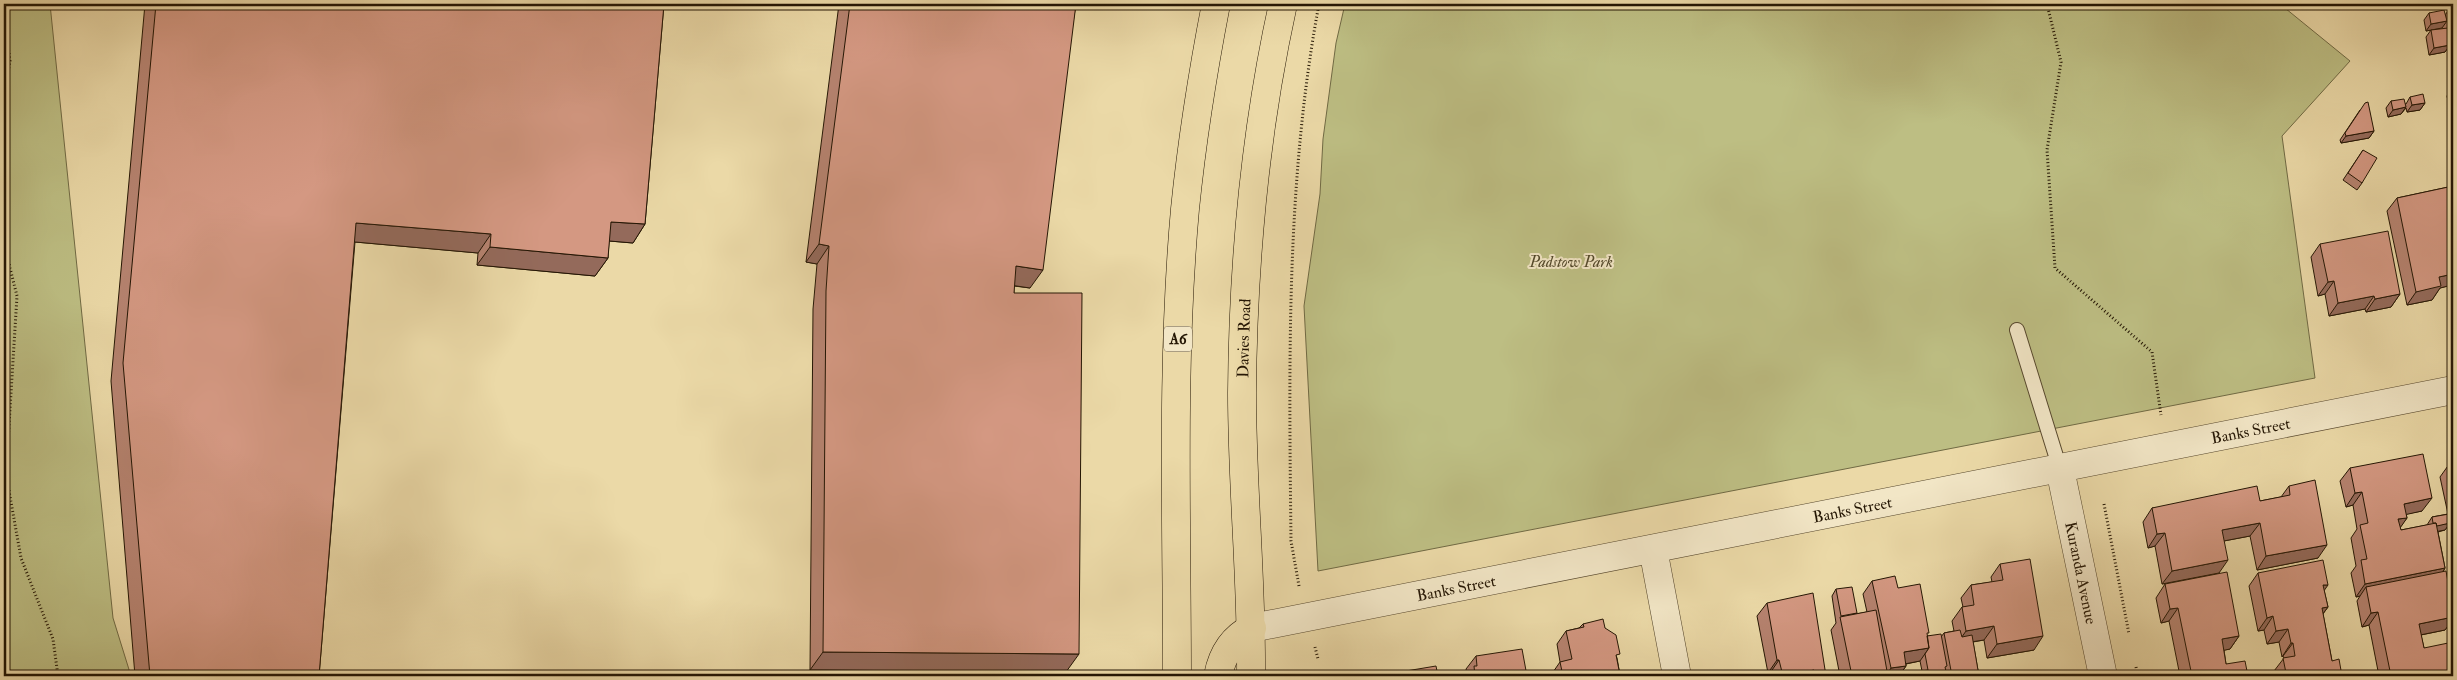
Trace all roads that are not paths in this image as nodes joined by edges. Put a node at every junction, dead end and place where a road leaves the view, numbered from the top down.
1 (1216, 4) edge
2 (1283, 4) edge
3 (2017, 330) dead end
4 (2453, 390) edge
5 (2060, 469) junction
6 (1653, 549) junction
7 (1252, 628) junction
8 (1177, 676) edge
9 (1218, 676) edge
10 (1252, 676) edge
11 (1677, 676) edge
12 (2103, 676) edge

1 - 8 highway, A6
2 - 7 highway, Davies Road
3 - 5 lane
4 - 5 street, Banks Street
5 - 6 street, Banks Street
5 - 12 street, Kuranda Avenue
6 - 7 street, Banks Street
6 - 11 street
7 - 9 highway
7 - 10 highway, Davies Road

